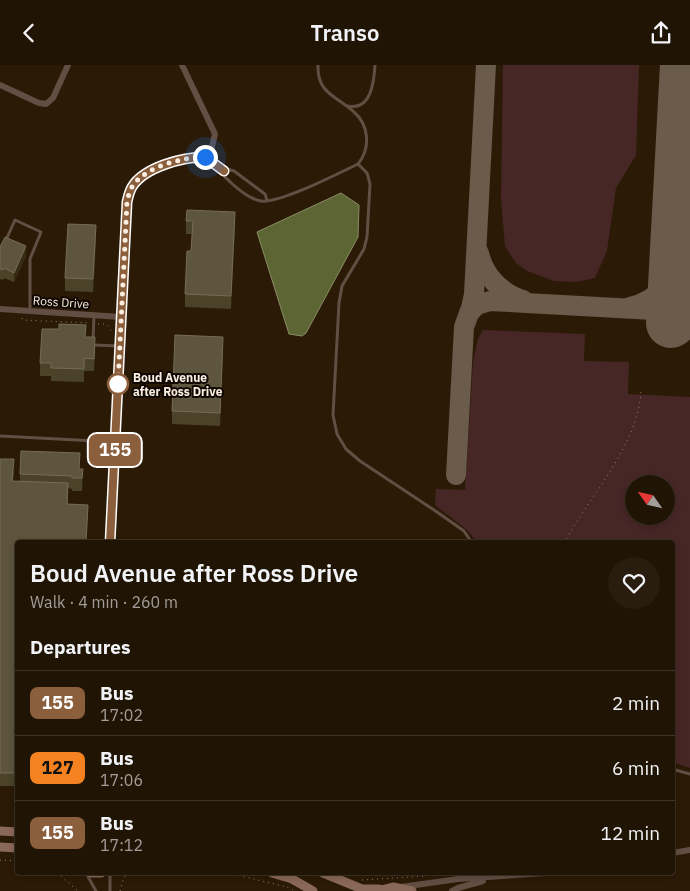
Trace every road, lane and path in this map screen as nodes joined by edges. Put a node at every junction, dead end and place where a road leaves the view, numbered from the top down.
1 (68, 65) edge
2 (182, 65) edge
3 (318, 65) edge
4 (375, 65) edge
5 (0, 85) edge
6 (347, 106) junction
7 (205, 157) junction
8 (358, 164) junction
9 (224, 171) junction
10 (267, 200) junction
11 (4, 244) edge
12 (0, 309) edge
13 (16, 311) junction
14 (30, 311) junction
15 (94, 316) junction
16 (121, 317) junction
17 (93, 324) junction
18 (117, 346) junction
19 (641, 391) dead end
20 (0, 436) edge
21 (115, 442) junction
22 (110, 540) edge
23 (470, 540) edge
24 (566, 540) edge
25 (675, 770) edge
26 (690, 774) edge
27 (0, 831) edge
28 (15, 833) edge
29 (0, 847) edge
30 (15, 848) edge
31 (690, 850) edge
32 (675, 852) edge
33 (0, 860) edge
34 (15, 861) edge
35 (59, 875) edge
36 (87, 875) edge
37 (110, 875) edge
38 (130, 875) edge
39 (241, 875) edge
40 (279, 875) edge
41 (328, 875) edge
42 (522, 875) edge
43 (501, 877) junction
44 (359, 879) dead end
45 (428, 884) junction
46 (400, 887) junction
47 (378, 890) edge
48 (78, 891) edge
49 (96, 891) edge
50 (110, 891) edge
51 (120, 891) edge
52 (295, 891) edge
53 (313, 891) edge
54 (412, 891) edge
55 (452, 891) edge

1 - 5 street
2 - 7 street
3 - 6 lane
4 - 6 lane
6 - 8 lane
7 - 9 lane
7 - 16 street
8 - 10 lane
8 - 23 lane
9 - 10 lane
9 - 10 lane
11 - 14 lane
12 - 13 street, Ross Drive
13 - 14 street, Ross Drive
13 - 17 path
14 - 15 street, Ross Drive
15 - 16 street, Ross Drive
15 - 17 lane
16 - 18 street
17 - 18 path
17 - 18 lane
18 - 21 street
19 - 24 path
20 - 21 lane
21 - 22 street
25 - 26 lane
27 - 28 main road
29 - 30 main road
31 - 32 street
33 - 34 path
35 - 48 path
36 - 49 lane
37 - 50 lane
38 - 51 path
39 - 52 path
40 - 53 main road
41 - 47 main road
42 - 43 street
43 - 45 street
43 - 55 street
44 - 45 path
45 - 46 street
46 - 47 main road
46 - 54 main road

